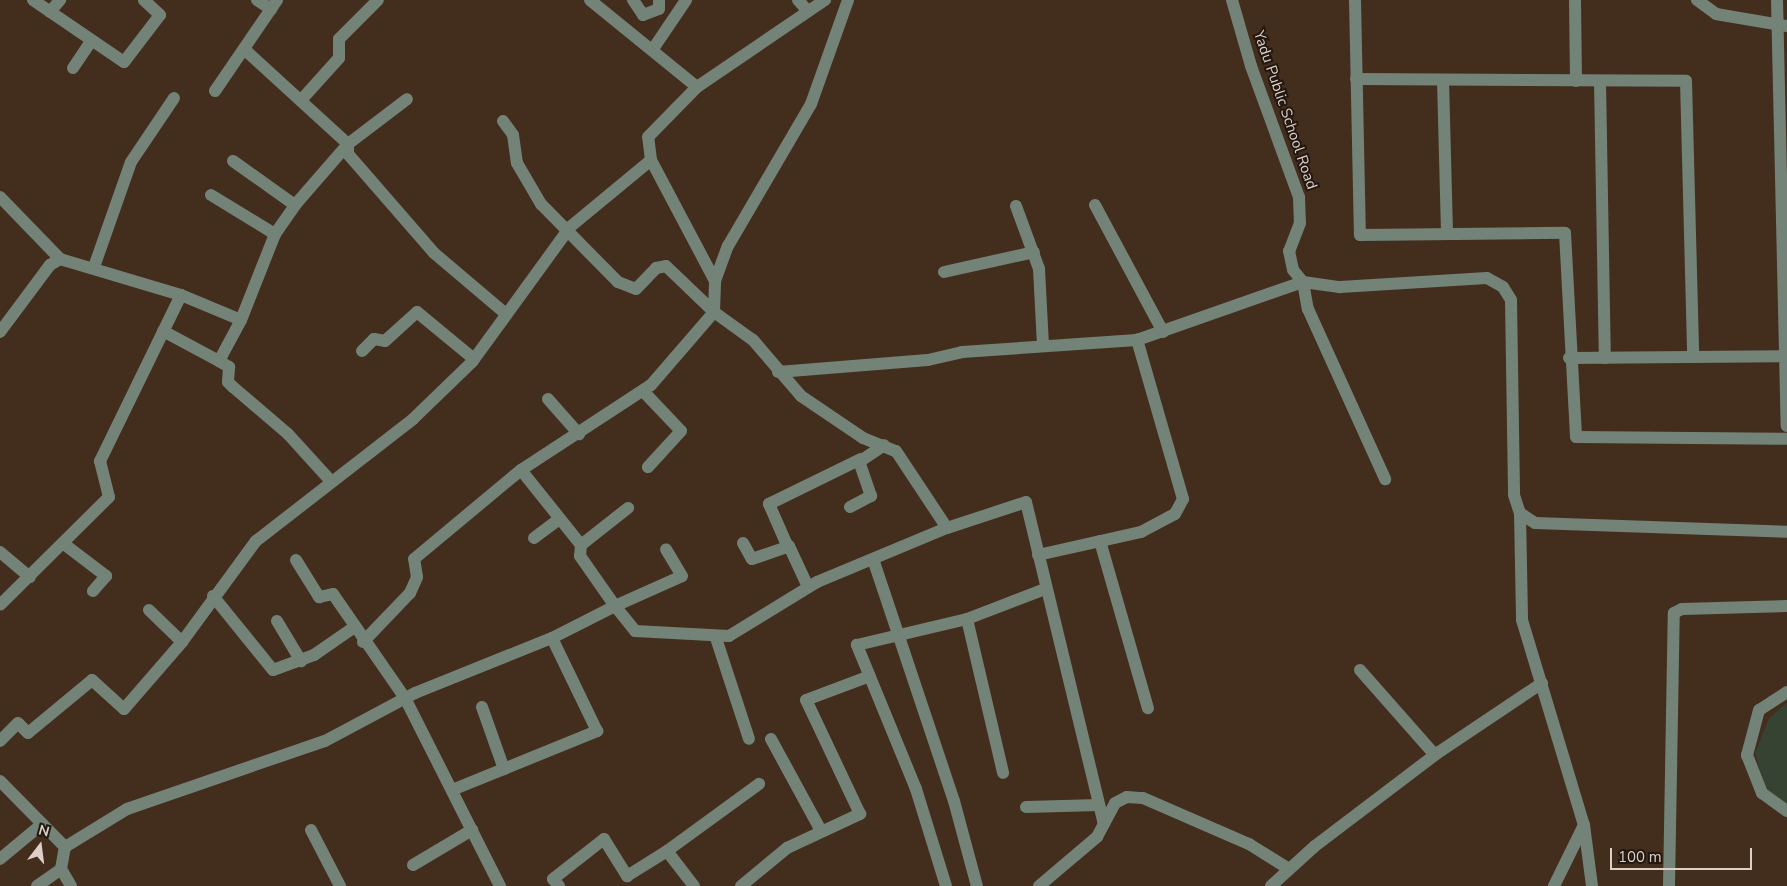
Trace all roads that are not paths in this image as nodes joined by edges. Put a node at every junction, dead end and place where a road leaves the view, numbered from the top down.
1 (34, 0) edge
2 (60, 0) edge
3 (144, 0) edge
4 (258, 0) edge
5 (378, 0) edge
6 (590, 0) edge
7 (633, 0) edge
8 (659, 0) edge
9 (686, 0) edge
10 (798, 0) edge
11 (825, 0) edge
12 (848, 0) edge
13 (1232, 0) edge
14 (1355, 0) edge
15 (1575, 0) edge
16 (1696, 0) edge
17 (1777, 0) edge
18 (274, 4) edge
19 (50, 12) junction
20 (808, 12) junction
21 (1782, 26) edge
22 (90, 43) junction
23 (244, 49) junction
24 (653, 49) junction
25 (73, 68) dead end
26 (1356, 79) junction
27 (1443, 80) junction
28 (1576, 80) junction
29 (1600, 80) junction
30 (697, 87) junction
31 (215, 91) dead end
32 (174, 98) dead end
33 (303, 98) junction
34 (407, 99) dead end
35 (503, 121) dead end
36 (348, 144) junction
37 (233, 160) dead end
38 (651, 160) junction
39 (212, 195) dead end
40 (0, 196) edge
41 (294, 205) junction
42 (1094, 205) dead end
43 (1016, 206) dead end
44 (565, 233) junction
45 (1448, 233) junction
46 (275, 234) junction
47 (1785, 249) edge
48 (1034, 252) junction
49 (60, 259) junction
50 (94, 268) junction
51 (944, 272) dead end
52 (715, 282) junction
53 (1303, 282) junction
54 (181, 295) junction
55 (714, 312) junction
56 (506, 314) junction
57 (241, 320) junction
58 (2, 323) edge
59 (164, 331) junction
60 (1163, 332) junction
61 (1137, 340) junction
62 (1043, 346) junction
63 (362, 351) dead end
64 (1785, 356) junction
65 (1693, 357) junction
66 (1569, 358) junction
67 (1605, 358) junction
68 (474, 359) junction
69 (219, 361) junction
70 (778, 372) junction
71 (643, 391) junction
72 (548, 400) dead end
73 (1787, 426) edge
74 (578, 434) junction
75 (1787, 440) edge
76 (884, 445) junction
77 (861, 460) junction
78 (648, 467) dead end
79 (521, 470) junction
80 (1385, 478) dead end
81 (329, 479) junction
82 (850, 507) dead end
83 (628, 508) dead end
84 (1520, 513) junction
85 (559, 520) junction
86 (947, 528) junction
87 (1787, 532) edge
88 (534, 538) dead end
89 (1100, 541) junction
90 (742, 543) dead end
91 (64, 544) junction
92 (581, 545) junction
93 (787, 545) junction
94 (666, 550) dead end
95 (0, 552) edge
96 (1038, 555) junction
97 (873, 559) junction
98 (296, 560) dead end
99 (30, 578) junction
100 (808, 586) junction
101 (1045, 589) junction
102 (93, 591) dead end
103 (213, 596) junction
104 (0, 605) edge
105 (615, 606) junction
106 (1787, 606) edge
107 (149, 610) dead end
108 (967, 619) junction
109 (277, 621) dead end
110 (353, 628) junction
111 (899, 635) junction
112 (552, 638) junction
113 (716, 638) junction
114 (182, 642) junction
115 (363, 642) junction
116 (301, 660) junction
117 (1360, 670) dead end
118 (870, 676) junction
119 (1542, 683) junction
120 (1787, 692) edge
121 (405, 698) junction
122 (482, 707) dead end
123 (1148, 708) dead end
124 (749, 739) dead end
125 (771, 739) dead end
126 (0, 741) edge
127 (1435, 755) junction
128 (504, 769) junction
129 (1003, 773) dead end
130 (0, 781) edge
131 (759, 784) dead end
132 (452, 790) junction
133 (1100, 804) junction
134 (1026, 807) dead end
135 (1787, 811) edge
136 (42, 824) junction
137 (1104, 824) junction
138 (1584, 825) junction
139 (820, 829) junction
140 (312, 830) dead end
141 (472, 830) junction
142 (65, 847) junction
143 (667, 851) junction
144 (0, 859) edge
145 (413, 865) dead end
146 (61, 869) junction
147 (1289, 869) junction
148 (37, 886) edge
149 (71, 886) edge
150 (340, 886) edge
151 (500, 886) edge
152 (558, 886) edge
153 (694, 886) edge
154 (741, 886) edge
155 (946, 886) edge
156 (977, 886) edge
157 (1039, 886) edge
158 (1271, 886) edge
159 (1554, 886) edge
160 (1592, 886) edge
161 (1670, 886) edge

1 - 19 street
2 - 19 street
3 - 22 street
4 - 18 street
5 - 33 street
6 - 24 street
7 - 8 street
9 - 24 street
10 - 20 street
11 - 20 street
12 - 52 street
13 - 53 street, Yadu Public School Road
14 - 26 street
15 - 28 street
16 - 21 street
17 - 21 street
18 - 23 street
19 - 22 street
20 - 30 street
21 - 47 street
22 - 25 street
23 - 31 street
23 - 33 street
24 - 30 street
26 - 27 street
26 - 45 street
27 - 28 street
27 - 45 street
28 - 29 street
29 - 65 street
29 - 67 street
30 - 38 street
32 - 50 street
33 - 36 street
34 - 36 street
35 - 44 street
36 - 41 street
36 - 56 street
37 - 41 street
38 - 44 street
38 - 52 street
39 - 46 street
40 - 49 street
41 - 46 street
42 - 60 street
43 - 48 street
44 - 55 street
44 - 56 street
45 - 66 street
46 - 57 street
47 - 64 street
48 - 51 street
48 - 62 street
49 - 50 street
49 - 58 street
50 - 54 street
52 - 55 street
53 - 60 street
53 - 80 street, Yadu Public School Road
53 - 84 street
54 - 57 street
54 - 59 street
55 - 70 street
55 - 71 street
56 - 68 street
57 - 69 street
59 - 69 street
59 - 91 street
60 - 61 street
61 - 62 street
61 - 89 street
62 - 70 street
63 - 68 street
64 - 65 street
64 - 73 street
65 - 67 street
66 - 67 street
66 - 75 street
68 - 81 street
69 - 81 street
70 - 76 street
71 - 74 street
71 - 78 street
72 - 74 street
74 - 79 street
76 - 77 street
76 - 86 street
77 - 82 street
77 - 93 street
79 - 85 street
79 - 115 street
81 - 103 street
83 - 92 street
84 - 87 street
84 - 119 street
85 - 88 street
85 - 92 street
86 - 96 street
86 - 97 street
89 - 96 street
89 - 123 street
90 - 93 street
91 - 99 street
91 - 102 street
92 - 105 street
93 - 100 street
94 - 105 street
95 - 99 street
96 - 101 street
97 - 100 street
97 - 111 street
98 - 110 street
99 - 104 street
100 - 113 street
101 - 108 street
101 - 133 street
103 - 114 street
103 - 116 street
105 - 112 street
105 - 113 street
106 - 161 street
107 - 114 street
108 - 111 street
108 - 129 street
109 - 116 street
110 - 115 street
110 - 116 street
111 - 118 street
111 - 156 street
112 - 121 street
112 - 128 street
113 - 124 street
114 - 126 street
115 - 121 street
117 - 127 street
118 - 139 street
118 - 155 street
119 - 127 street
119 - 138 street
120 - 135 street
121 - 132 street
121 - 142 street
122 - 128 street
125 - 139 street
127 - 147 street
128 - 132 street
130 - 136 street
131 - 143 street
132 - 141 street
133 - 134 street
133 - 137 street
136 - 142 street
136 - 144 street
137 - 147 street
137 - 157 street
138 - 159 street
138 - 160 street
139 - 154 street
140 - 150 street
141 - 145 street
141 - 151 street
142 - 146 street
143 - 152 street
143 - 153 street
146 - 148 street
146 - 149 street
147 - 158 street

